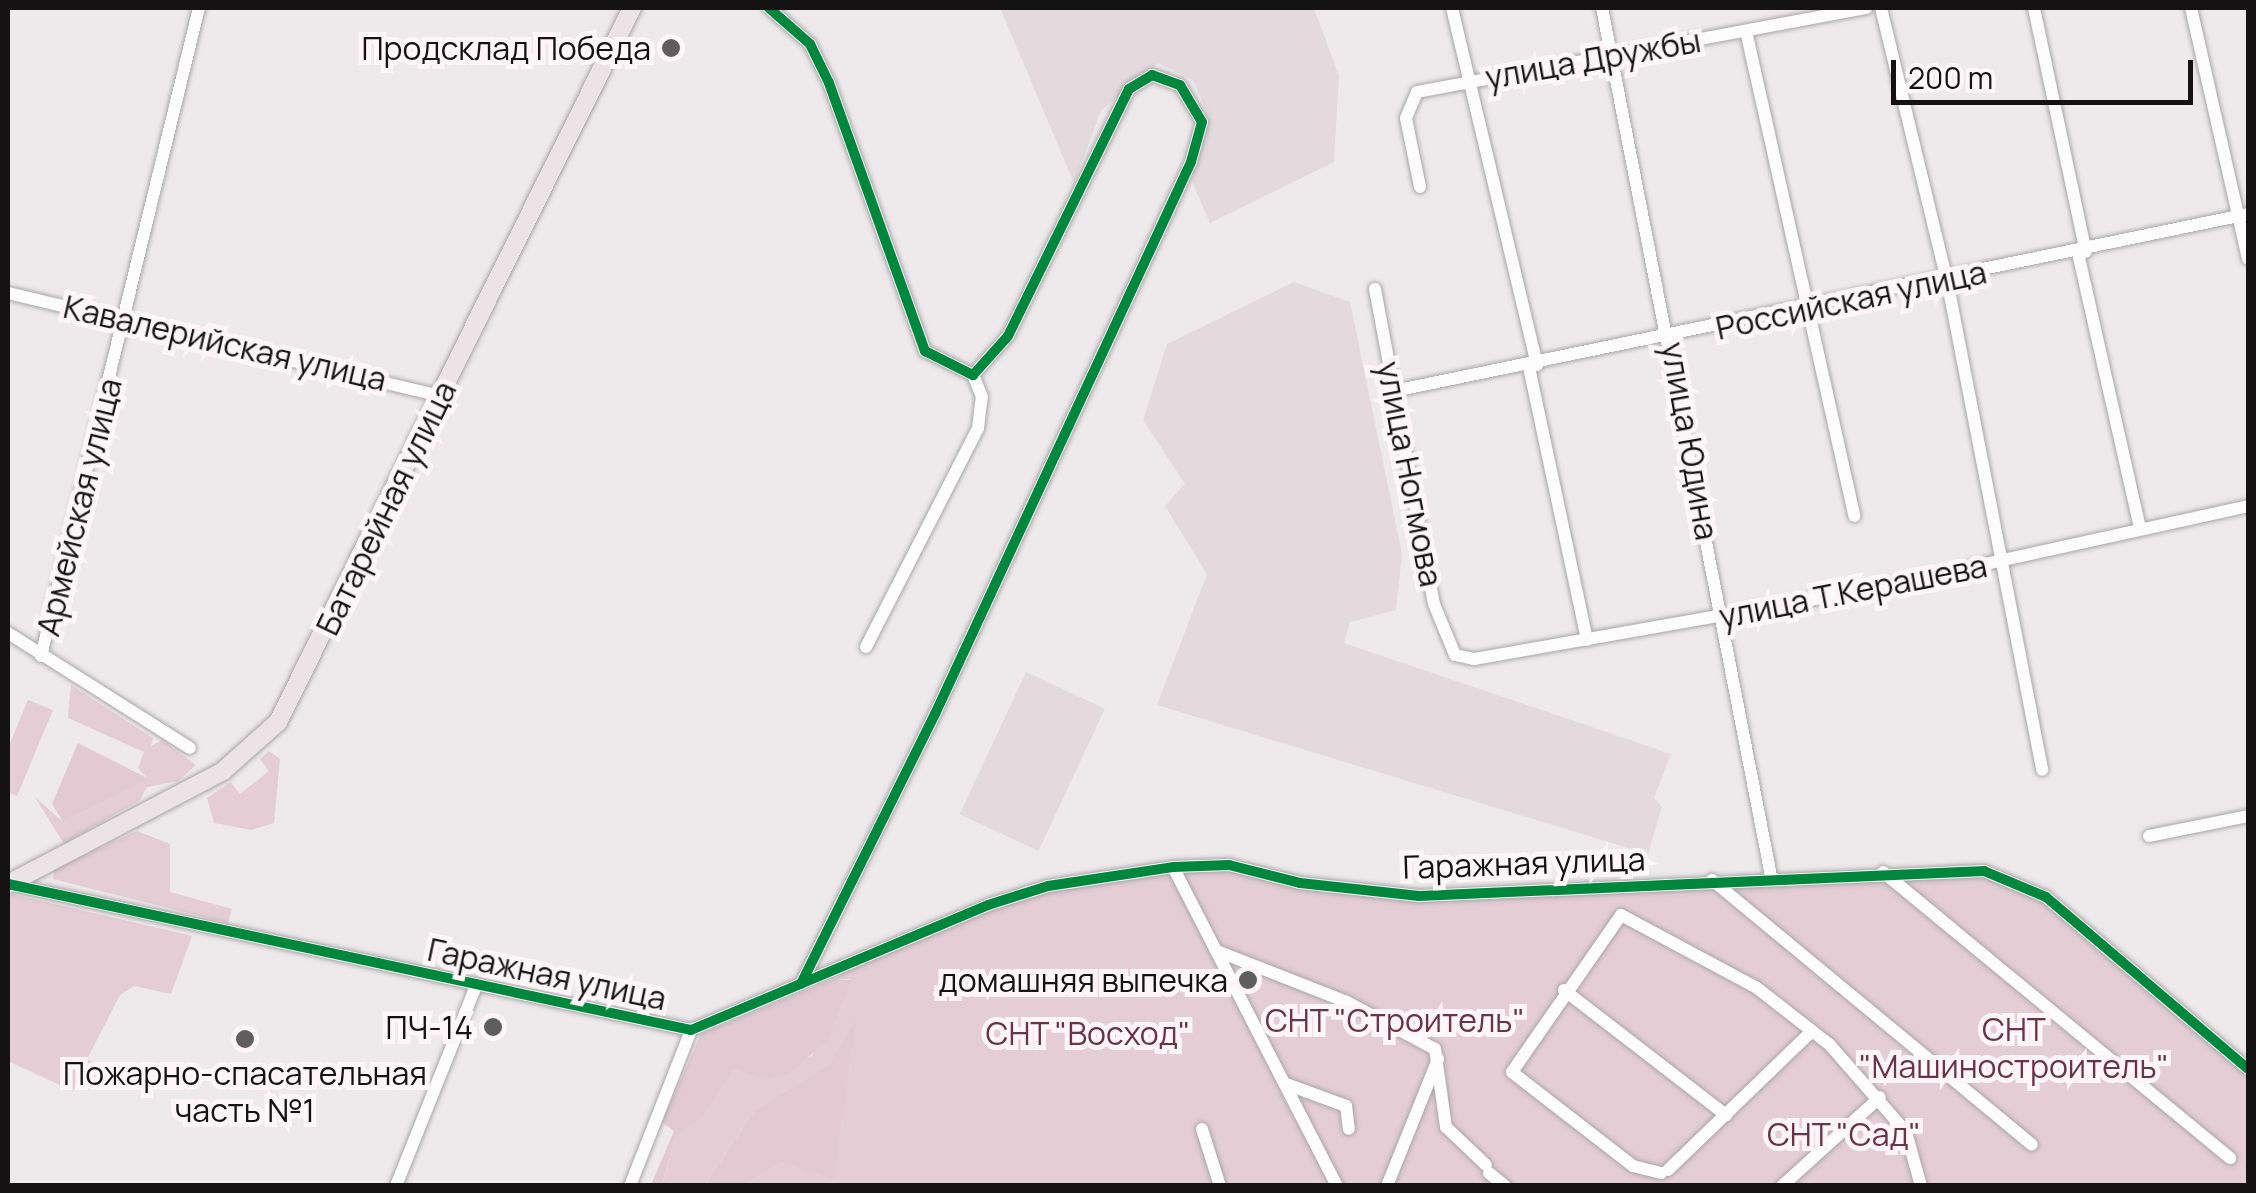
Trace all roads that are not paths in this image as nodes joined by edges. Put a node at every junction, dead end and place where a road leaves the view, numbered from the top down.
1 (199, 8) edge
2 (632, 8) edge
3 (769, 8) edge
4 (1452, 8) edge
5 (1602, 8) edge
6 (1866, 8) edge
7 (1880, 8) edge
8 (2034, 8) edge
9 (2191, 8) edge
10 (1746, 32) junction
11 (1613, 56) junction
12 (1472, 80) junction
13 (1420, 187) dead end
14 (2244, 215) edge
15 (2082, 253) junction
16 (2248, 259) edge
17 (1946, 280) junction
18 (1375, 289) dead end
19 (8, 293) edge
20 (1809, 308) junction
21 (128, 318) junction
22 (1672, 336) junction
23 (1533, 366) junction
24 (973, 375) junction
25 (1394, 391) junction
26 (442, 396) junction
27 (2248, 506) edge
28 (1854, 516) dead end
29 (2140, 528) junction
30 (2003, 562) junction
31 (1721, 616) junction
32 (8, 633) edge
33 (1587, 640) junction
34 (866, 646) dead end
35 (1455, 655) joint
36 (42, 656) junction
37 (190, 748) dead end
38 (2042, 770) dead end
39 (2248, 816) edge
40 (2150, 836) dead end
41 (1173, 867) junction
42 (1883, 872) junction
43 (1771, 876) junction
44 (1712, 880) junction
45 (8, 884) edge
46 (1217, 951) junction
47 (801, 984) junction
48 (476, 986) junction
49 (1564, 990) junction
50 (691, 1030) junction
51 (1812, 1030) junction
52 (1439, 1057) junction
53 (2248, 1069) edge
54 (1286, 1084) junction
55 (1880, 1097) junction
56 (1726, 1115) junction
57 (1202, 1129) dead end
58 (1349, 1129) dead end
59 (2032, 1145) dead end
60 (2230, 1158) dead end
61 (396, 1186) edge
62 (630, 1186) edge
63 (1220, 1186) edge
64 (1337, 1186) edge
65 (1387, 1186) edge
66 (1505, 1186) edge
67 (1782, 1186) edge
68 (1921, 1186) edge

1 - 21 street, Армейская улица
2 - 26 main road, Батарейная улица
3 - 24 street
4 - 12 street
5 - 11 street, улица Юдина
6 - 10 street, улица Дружбы
7 - 17 street
8 - 15 street
9 - 14 street
10 - 11 street, улица Дружбы
10 - 20 street
11 - 12 street, улица Дружбы
11 - 22 street, улица Юдина
12 - 13 street, улица Дружбы
12 - 23 street
14 - 15 street, Российская улица
14 - 16 street
15 - 17 street, Российская улица
15 - 29 street
17 - 20 street, Российская улица
17 - 30 street
18 - 25 street, улица Ногмова
19 - 21 street, Кавалерийская улица
20 - 22 street, Российская улица
20 - 28 street
21 - 26 street, Кавалерийская улица
21 - 36 street, Армейская улица
22 - 23 street, Российская улица
22 - 31 street, улица Юдина
23 - 25 street, Российская улица
23 - 33 street
24 - 34 street
24 - 47 street
25 - 35 street, улица Ногмова
26 - 45 main road, Батарейная улица
27 - 29 street, улица Т.Керашева
29 - 30 street, улица Т.Керашева
30 - 31 street, улица Т.Керашева
30 - 38 street
31 - 33 street, улица Т.Керашева
31 - 43 street, улица Юдина
32 - 36 street
33 - 35 street, улица Т.Керашева
36 - 37 street
39 - 40 street
41 - 44 street, Гаражная улица
41 - 46 street
41 - 47 street, Гаражная улица
42 - 43 street, Гаражная улица
42 - 53 street, Гаражная улица
42 - 60 street
43 - 44 street, Гаражная улица
44 - 59 street
45 - 48 street, Гаражная улица
46 - 52 street
46 - 54 street
47 - 50 street, Гаражная улица
48 - 50 street, Гаражная улица
48 - 61 street
49 - 51 street
49 - 56 street
49 - 56 street
50 - 62 street
51 - 55 street
51 - 56 street
52 - 65 street
52 - 66 street
54 - 58 street
54 - 64 street
55 - 67 street
55 - 68 street
57 - 63 street

